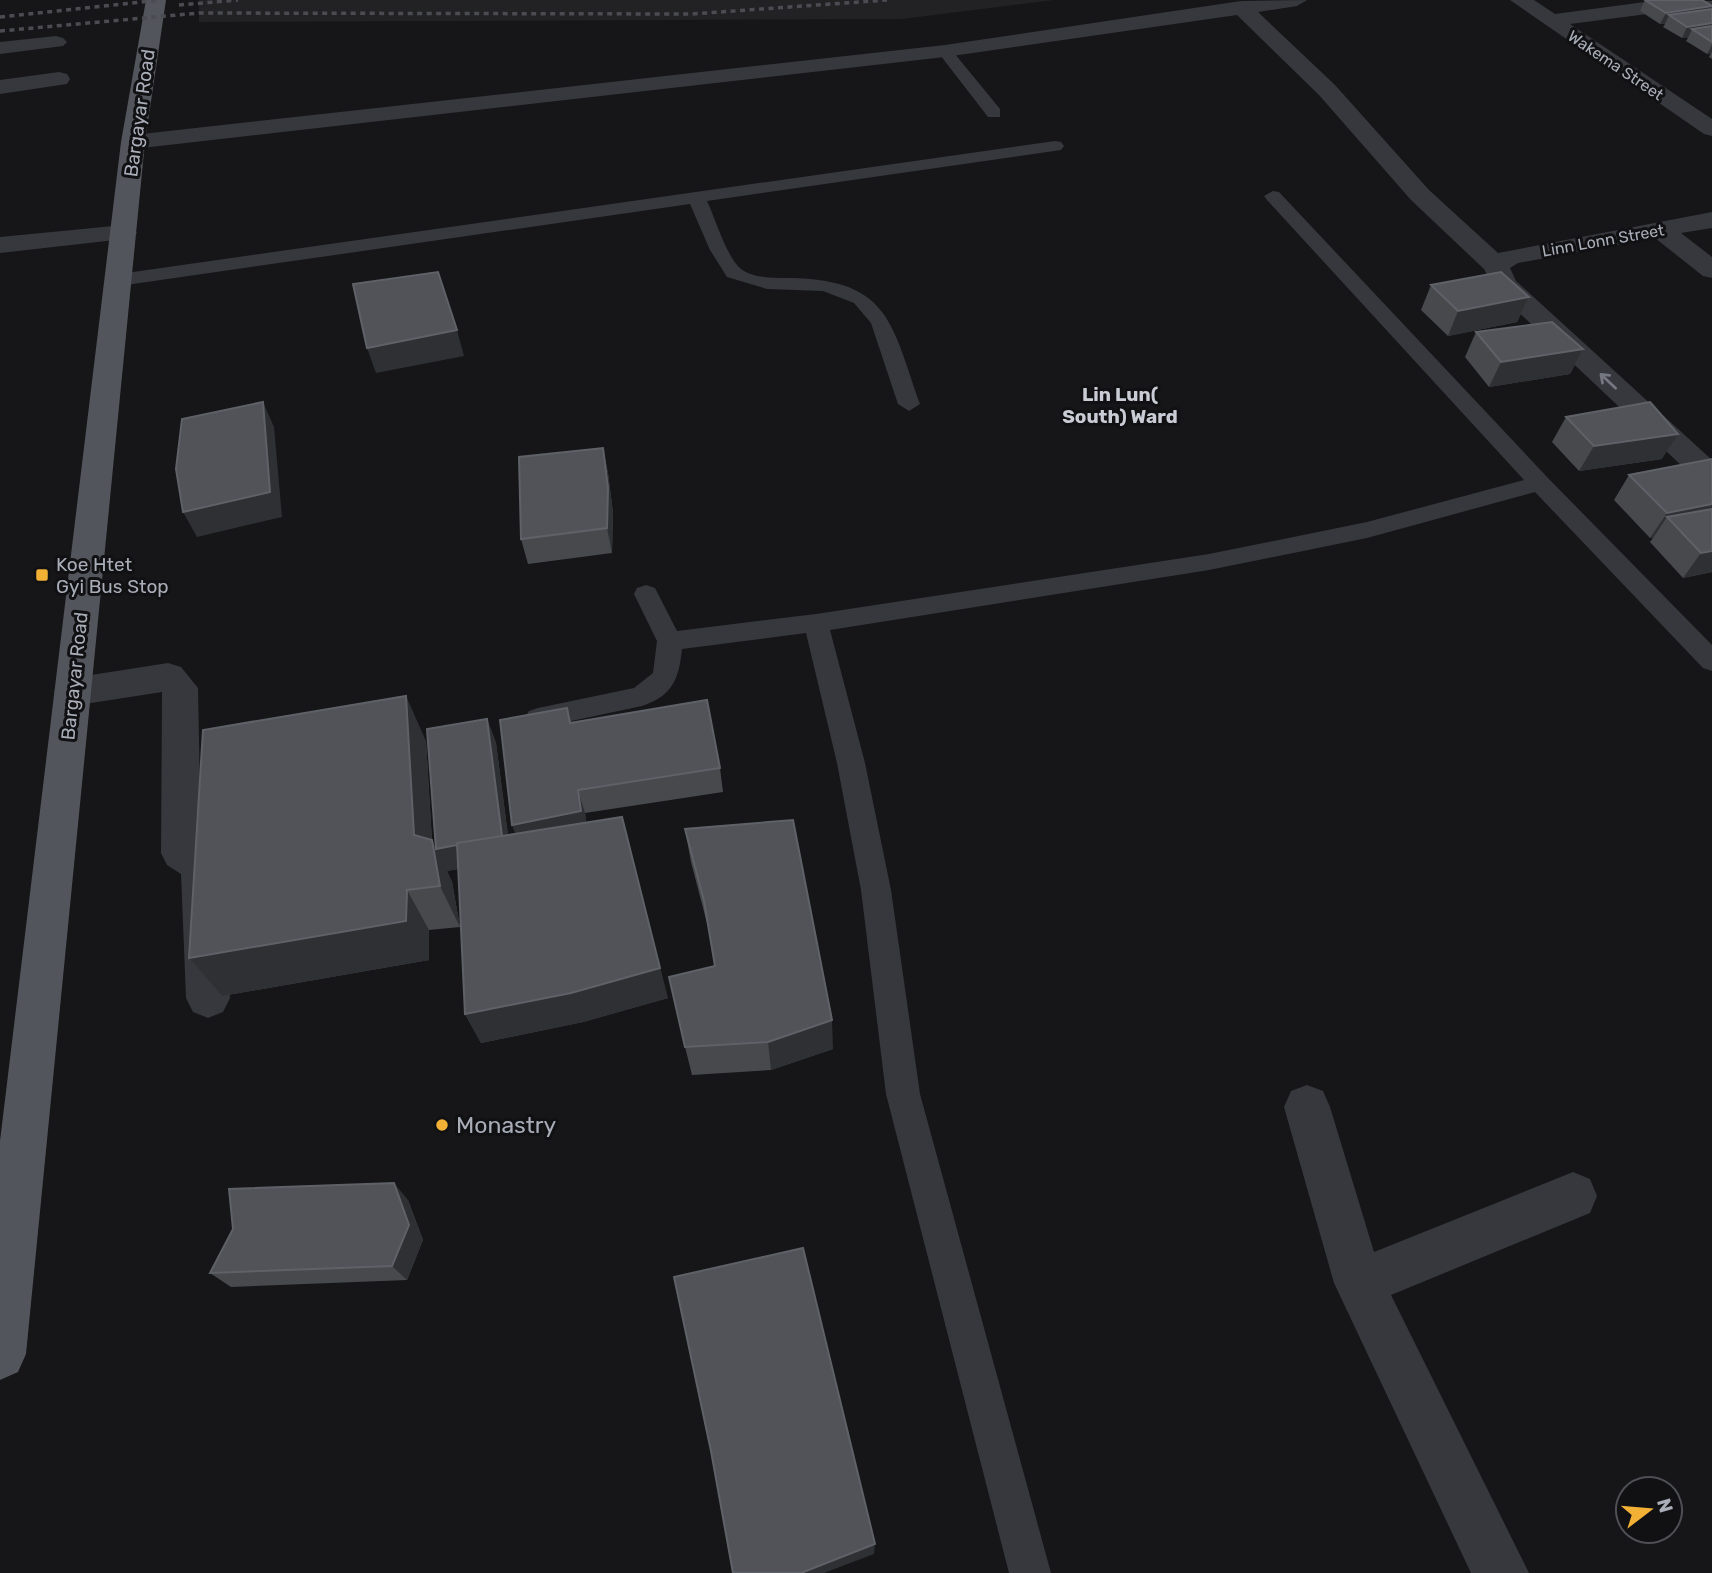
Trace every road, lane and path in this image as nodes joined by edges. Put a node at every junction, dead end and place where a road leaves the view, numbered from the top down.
1 (156, 0) edge
2 (1297, 0) edge
3 (1520, 0) edge
4 (1705, 6) edge
5 (1241, 7) junction
6 (1550, 21) junction
7 (56, 42) dead end
8 (0, 48) edge
9 (945, 51) junction
10 (59, 79) dead end
11 (0, 87) edge
12 (994, 113) dead end
13 (1712, 129) edge
14 (133, 142) junction
15 (1055, 146) dead end
16 (1273, 196) dead end
17 (697, 198) junction
18 (1712, 220) edge
19 (1661, 230) junction
20 (124, 233) junction
21 (0, 245) edge
22 (1495, 265) junction
23 (1712, 270) edge
24 (119, 280) junction
25 (909, 404) dead end
26 (1712, 477) edge
27 (1540, 484) junction
28 (646, 594) dead end
29 (816, 623) junction
30 (670, 641) junction
31 (1712, 661) edge
32 (72, 692) junction
33 (538, 718) edge
34 (208, 998) edge
35 (1307, 1107) dead end
36 (1573, 1196) dead end
37 (1359, 1283) junction
38 (0, 1354) edge
39 (1030, 1573) edge
40 (1501, 1573) edge

1 - 14 main road, Bargayar Road
2 - 5 street
3 - 6 street, Wakema Street
4 - 6 street
5 - 9 street
5 - 22 street
6 - 13 street, Wakema Street
7 - 8 street
9 - 12 lane
9 - 14 street
10 - 11 street
14 - 20 main road, Bargayar Road
15 - 17 lane
16 - 27 lane
17 - 24 lane
17 - 25 lane
18 - 19 street, Linn Lonn Street
19 - 22 street, Linn Lonn Street
19 - 23 street
20 - 21 street
20 - 24 main road, Bargayar Road
26 -> 22 street
24 - 32 main road, Bargayar Road
27 - 29 lane
27 - 31 lane
28 - 30 lane
29 - 30 lane
29 - 39 lane
30 - 33 lane
32 - 34 street
32 - 38 main road, Bargayar Road
35 - 37 street
36 - 37 street
37 - 40 street

